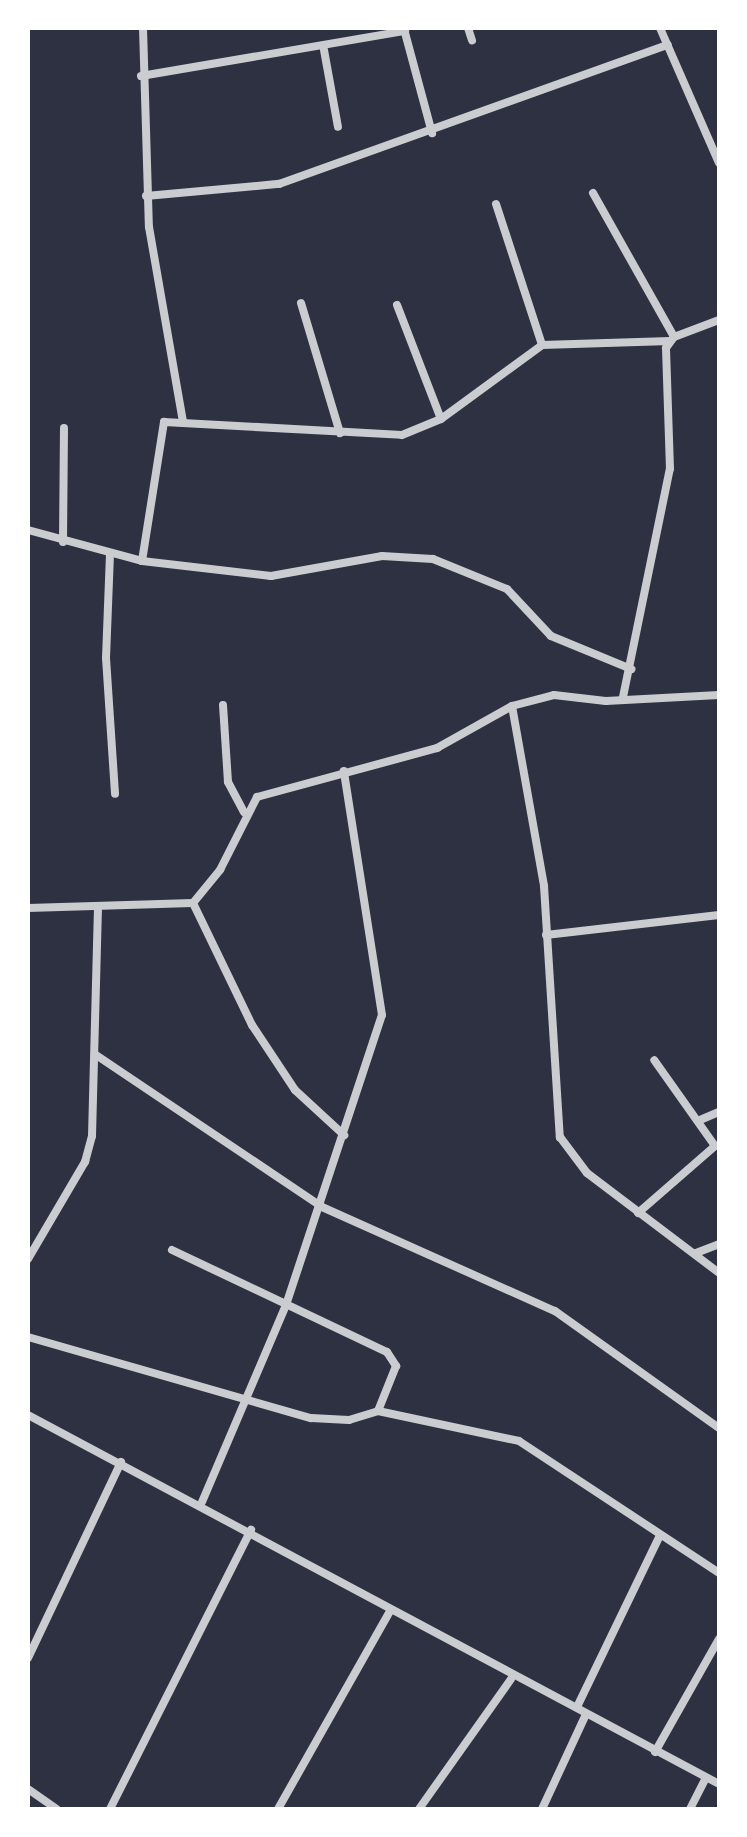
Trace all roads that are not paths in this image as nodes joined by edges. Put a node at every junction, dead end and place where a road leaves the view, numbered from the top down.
1 (143, 28) edge
2 (468, 28) edge
3 (660, 28) edge
4 (405, 30) edge
5 (472, 40) dead end
6 (668, 45) junction
7 (324, 50) junction
8 (141, 76) junction
9 (338, 127) dead end
10 (432, 133) junction
11 (719, 163) edge
12 (593, 193) dead end
13 (146, 196) junction
14 (496, 204) dead end
15 (301, 303) dead end
16 (397, 305) dead end
17 (719, 320) edge
18 (672, 339) junction
19 (542, 345) junction
20 (441, 419) junction
21 (183, 422) junction
22 (64, 428) dead end
23 (340, 433) junction
24 (28, 530) edge
25 (63, 542) junction
26 (110, 554) junction
27 (142, 561) junction
28 (631, 669) junction
29 (719, 695) edge
30 (623, 697) junction
31 (223, 705) dead end
32 (512, 706) junction
33 (344, 771) junction
34 (115, 794) dead end
35 (244, 812) junction
36 (193, 903) junction
37 (28, 908) edge
38 (98, 908) junction
39 (719, 915) edge
40 (546, 935) junction
41 (96, 1055) junction
42 (654, 1060) dead end
43 (719, 1112) edge
44 (700, 1120) junction
45 (344, 1135) junction
46 (322, 1207) junction
47 (638, 1213) junction
48 (719, 1244) edge
49 (172, 1250) dead end
50 (696, 1253) junction
51 (28, 1259) edge
52 (719, 1273) edge
53 (286, 1305) junction
54 (28, 1337) edge
55 (250, 1400) junction
56 (378, 1411) junction
57 (28, 1415) edge
58 (719, 1428) edge
59 (121, 1462) junction
60 (202, 1502) junction
61 (251, 1530) junction
62 (660, 1535) junction
63 (719, 1573) edge
64 (390, 1611) junction
65 (719, 1639) edge
66 (28, 1658) edge
67 (511, 1679) junction
68 (577, 1707) junction
69 (586, 1714) junction
70 (655, 1752) junction
71 (705, 1779) junction
72 (719, 1784) edge
73 (28, 1789) edge
74 (57, 1809) edge
75 (110, 1809) edge
76 (278, 1809) edge
77 (419, 1809) edge
78 (542, 1809) edge
79 (690, 1809) edge

1 - 8 street
2 - 5 street
3 - 6 street
4 - 7 street
4 - 10 street
6 - 10 street
6 - 11 street
7 - 8 street
7 - 9 street
8 - 13 street
10 - 13 street
12 - 18 street
13 - 21 street
14 - 19 street
15 - 23 street
16 - 20 street
17 - 18 street
18 - 19 street
18 - 28 street
19 - 20 street
20 - 23 street
21 - 23 street
21 - 27 street
22 - 25 street
24 - 25 street
25 - 26 street
26 - 27 street
26 - 34 street
27 - 28 street
28 - 30 street
29 - 30 street
30 - 32 street
31 - 35 street
32 - 33 street
32 - 40 street
33 - 35 street
33 - 45 street
35 - 36 street
36 - 38 street
36 - 45 street
37 - 38 street
38 - 41 street
39 - 40 street
40 - 47 street
41 - 46 street
41 - 51 street
42 - 44 street
43 - 44 street
44 - 47 street
45 - 46 street
46 - 53 street
46 - 58 street
47 - 50 street
48 - 50 street
49 - 53 street
50 - 52 street
53 - 55 street
53 - 56 street
54 - 55 street
55 - 56 street
55 - 60 street
56 - 62 street
57 - 59 street
59 - 60 street
59 - 66 street
60 - 61 street
61 - 64 street
61 - 75 street
62 - 63 street
62 - 68 street
64 - 67 street
64 - 76 street
65 - 70 street
67 - 68 street
67 - 77 street
68 - 69 street
69 - 70 street
69 - 78 street
70 - 71 street
71 - 72 street
71 - 79 street
73 - 74 street

